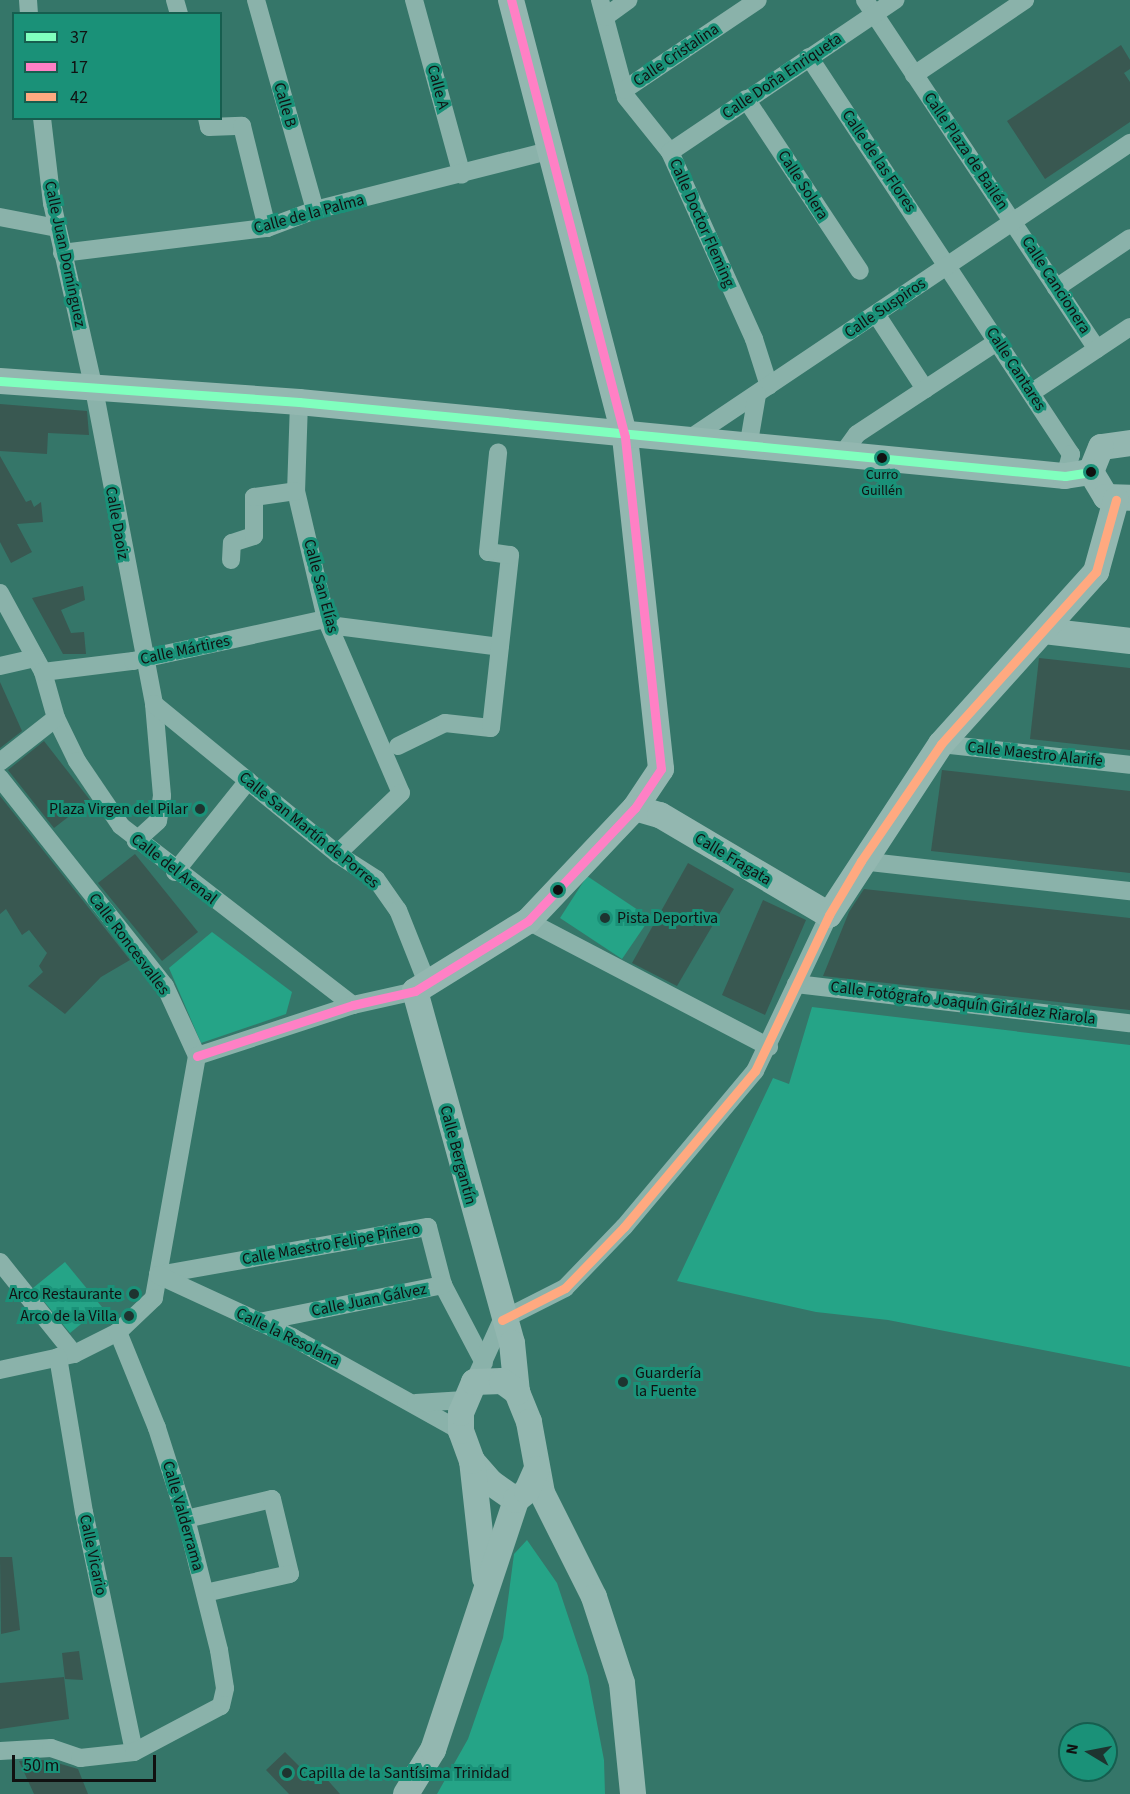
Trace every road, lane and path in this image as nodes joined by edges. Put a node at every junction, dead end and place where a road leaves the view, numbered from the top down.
1 (256, 0) edge
2 (414, 0) edge
3 (511, 0) edge
4 (628, 0) edge
5 (758, 0) edge
6 (895, 0) edge
7 (1024, 0) edge
8 (870, 7) edge
9 (602, 8) edge
10 (809, 57) junction
11 (914, 75) junction
12 (624, 90) junction
13 (746, 99) junction
14 (42, 120) edge
15 (207, 120) edge
16 (1130, 143) edge
17 (552, 150) junction
18 (670, 152) junction
19 (462, 175) junction
20 (315, 210) junction
21 (0, 217) edge
22 (1015, 222) junction
23 (57, 228) junction
24 (267, 228) junction
25 (1130, 238) edge
26 (62, 253) junction
27 (949, 265) junction
28 (860, 271) dead end
29 (1056, 288) junction
30 (876, 314) junction
31 (1130, 327) edge
32 (998, 341) junction
33 (1097, 349) junction
34 (0, 381) edge
35 (94, 389) junction
36 (925, 389) junction
37 (763, 390) junction
38 (1031, 393) junction
39 (299, 402) junction
40 (625, 437) junction
41 (684, 442) junction
42 (1130, 443) edge
43 (748, 448) junction
44 (498, 453) dead end
45 (841, 456) junction
46 (1091, 472) junction
47 (1065, 476) junction
48 (296, 491) junction
49 (1123, 499) edge
50 (231, 560) dead end
51 (0, 593) edge
52 (328, 622) junction
53 (1044, 631) junction
54 (1130, 641) edge
55 (500, 646) junction
56 (142, 656) junction
57 (39, 665) junction
58 (0, 666) edge
59 (154, 704) junction
60 (56, 718) junction
61 (940, 744) junction
62 (398, 746) dead end
63 (0, 762) edge
64 (1130, 765) edge
65 (0, 778) edge
66 (248, 781) junction
67 (635, 808) junction
68 (136, 841) junction
69 (337, 854) junction
70 (861, 861) junction
71 (175, 872) junction
72 (1130, 891) edge
73 (829, 915) junction
74 (528, 921) junction
75 (796, 984) junction
76 (421, 987) junction
77 (353, 1005) junction
78 (1130, 1023) edge
79 (769, 1047) junction
80 (197, 1056) junction
81 (0, 1262) edge
82 (158, 1275) junction
83 (443, 1285) junction
84 (502, 1320) junction
85 (259, 1322) junction
86 (118, 1332) junction
87 (66, 1356) junction
88 (0, 1370) edge
89 (474, 1382) junction
90 (517, 1392) junction
91 (416, 1403) junction
92 (461, 1431) junction
93 (472, 1461) junction
94 (537, 1469) junction
95 (518, 1498) junction
96 (186, 1519) junction
97 (538, 1520) junction
98 (507, 1526) junction
99 (569, 1549) junction
100 (486, 1584) junction
101 (205, 1593) junction
102 (0, 1751) edge
103 (134, 1752) junction
104 (406, 1794) edge
105 (633, 1794) edge

1 - 20 street, Calle B
2 - 19 street, Calle A
3 - 17 street
4 - 9 street
5 - 12 street, Calle Cristalina
6 - 8 street, Calle Doña Enriqueta
7 - 11 street, Calle Plaza de Bailén
8 - 10 street, Calle Doña Enriqueta
8 - 11 street
9 - 12 street, Calle Doctor Fleming
10 - 13 street, Calle Doña Enriqueta
10 - 27 street, Calle de las Flores
11 - 22 street, Calle Plaza de Bailén
12 - 18 street, Calle Doctor Fleming
13 - 18 street, Calle Doña Enriqueta
13 - 28 street, Calle Solera
14 - 23 street, Calle Juan Domínguez
15 - 24 street
16 - 22 street, Calle Plaza de Bailén
17 - 19 street, Calle de la Palma
17 - 40 street
18 - 37 street, Calle Doctor Fleming
19 - 20 street, Calle de la Palma
20 - 24 street, Calle de la Palma
21 - 23 street
22 - 27 street, Calle Suspiros
22 - 29 street, Calle Cancionera
23 - 26 street, Calle Juan Domínguez
24 - 26 street, Calle de la Palma
25 - 29 street
26 - 35 street, Calle Juan Domínguez
27 - 30 street, Calle Suspiros
27 - 32 street, Calle Cantares
29 - 33 street, Calle Cancionera
30 - 36 street
30 - 37 street, Calle Suspiros
31 - 33 street
32 - 36 street
32 - 38 street, Calle Cantares
33 - 38 street
34 - 35 street
35 - 39 street
35 - 56 street, Calle Daoiz
36 - 45 street
37 - 41 street, Calle Suspiros
37 - 43 street
38 - 47 street, Calle Cantares
39 - 40 street
39 - 48 street, Calle San Elías
40 - 41 street
40 - 67 street
41 - 43 street
42 - 46 street
43 - 45 street
44 - 55 street
45 - 47 street
46 - 47 street
46 - 49 street
48 - 50 street
48 - 52 street, Calle San Elías
49 - 53 street
51 - 57 street, Calle del Arenal
52 - 55 street, Calle Mártires
52 - 56 street, Calle Mártires
52 - 69 street, Calle San Elías
53 - 54 street
53 - 61 street
55 - 62 street
56 - 57 street, Calle Mártires
56 - 59 street, Calle Daoiz
57 - 58 street, Calle Mártires
57 - 60 street, Calle del Arenal
59 - 66 street, Calle San Martín de Porres
59 - 68 street, Calle Daoiz
60 - 63 street
60 - 68 street, Calle del Arenal
61 - 64 street, Calle Maestro Alarife
61 - 70 street
65 - 80 street, Calle Roncesvalles
66 - 69 street, Calle San Martín de Porres
66 - 71 street
67 - 73 street, Calle Fragata
67 - 74 street
68 - 71 street, Calle del Arenal
69 - 76 street, Calle San Martín de Porres
70 - 72 street
70 - 73 street
71 - 77 street, Calle del Arenal
73 - 75 street
74 - 76 street
74 - 79 street
75 - 78 street, Calle Fotógrafo Joaquín Giráldez Riarola
75 - 79 street
76 - 77 street
76 - 84 street, Calle Bergantín
77 - 80 street
79 - 84 street
80 - 82 street
81 - 87 street
82 - 83 street, Calle Maestro Felipe Piñero
82 - 85 street, Calle la Resolana
82 - 86 street
83 - 85 street, Calle Juan Gálvez
83 - 89 street, Calle Maestro Felipe Piñero
84 - 89 street
84 - 90 street, Calle Bergantín
85 - 91 street, Calle la Resolana
86 - 87 street
86 - 96 street, Calle Valderrama
87 - 88 street
87 - 103 street, Calle Vicario
89 - 90 street
89 - 91 street
89 - 92 street
90 - 94 street, Calle Bergantín
91 - 92 street, Calle la Resolana
92 - 93 street
93 - 95 street
93 - 100 street
94 - 95 street
94 - 99 street, Calle Bergantín
95 - 97 street
95 - 98 street
96 - 101 street, Calle Valderrama
96 - 101 street
97 - 98 street
97 - 99 street
98 - 100 street
99 - 105 street, Calle Bergantín
100 - 104 street
101 - 103 street, Calle Valderrama
102 - 103 street

